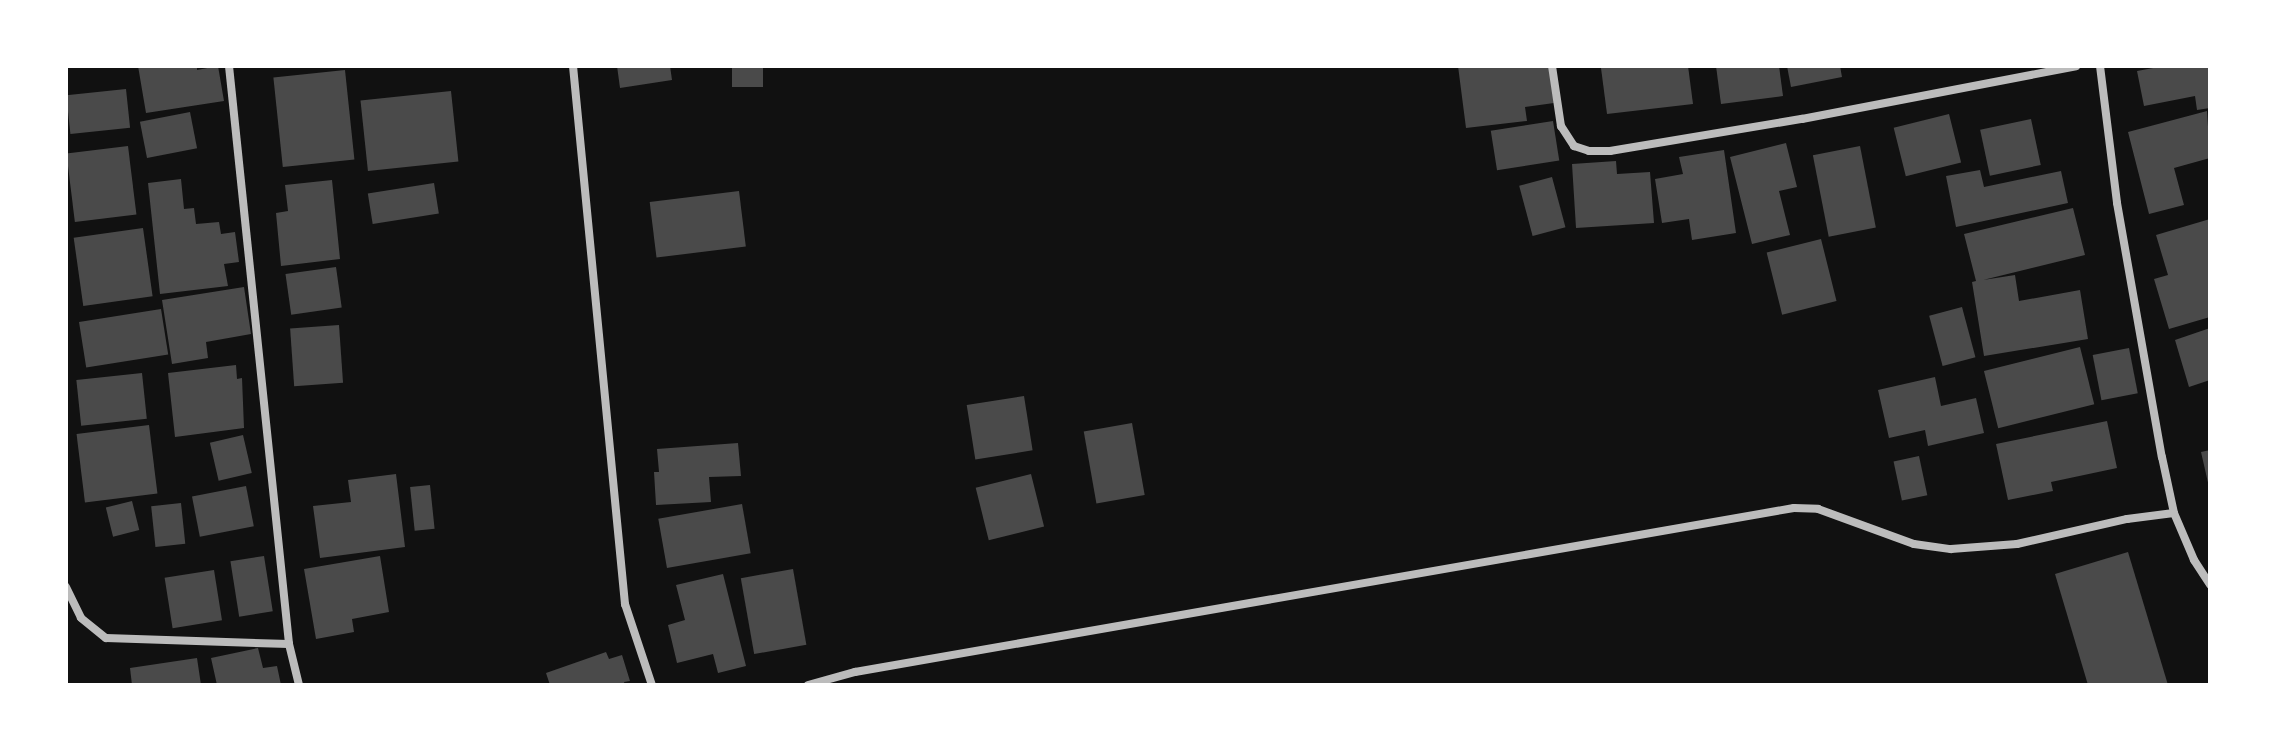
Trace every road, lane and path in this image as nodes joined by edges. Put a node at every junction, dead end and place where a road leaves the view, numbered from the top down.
1 (229, 66) edge
2 (573, 66) edge
3 (1552, 66) edge
4 (2076, 66) edge
5 (2100, 66) edge
6 (2174, 513) junction
7 (2210, 585) edge
8 (66, 587) edge
9 (289, 644) junction
10 (299, 685) edge
11 (652, 685) edge
12 (808, 685) edge

1 - 9 street
2 - 11 street
3 - 4 street
5 - 6 street
6 - 7 street
6 - 12 street
8 - 9 street
9 - 10 street

